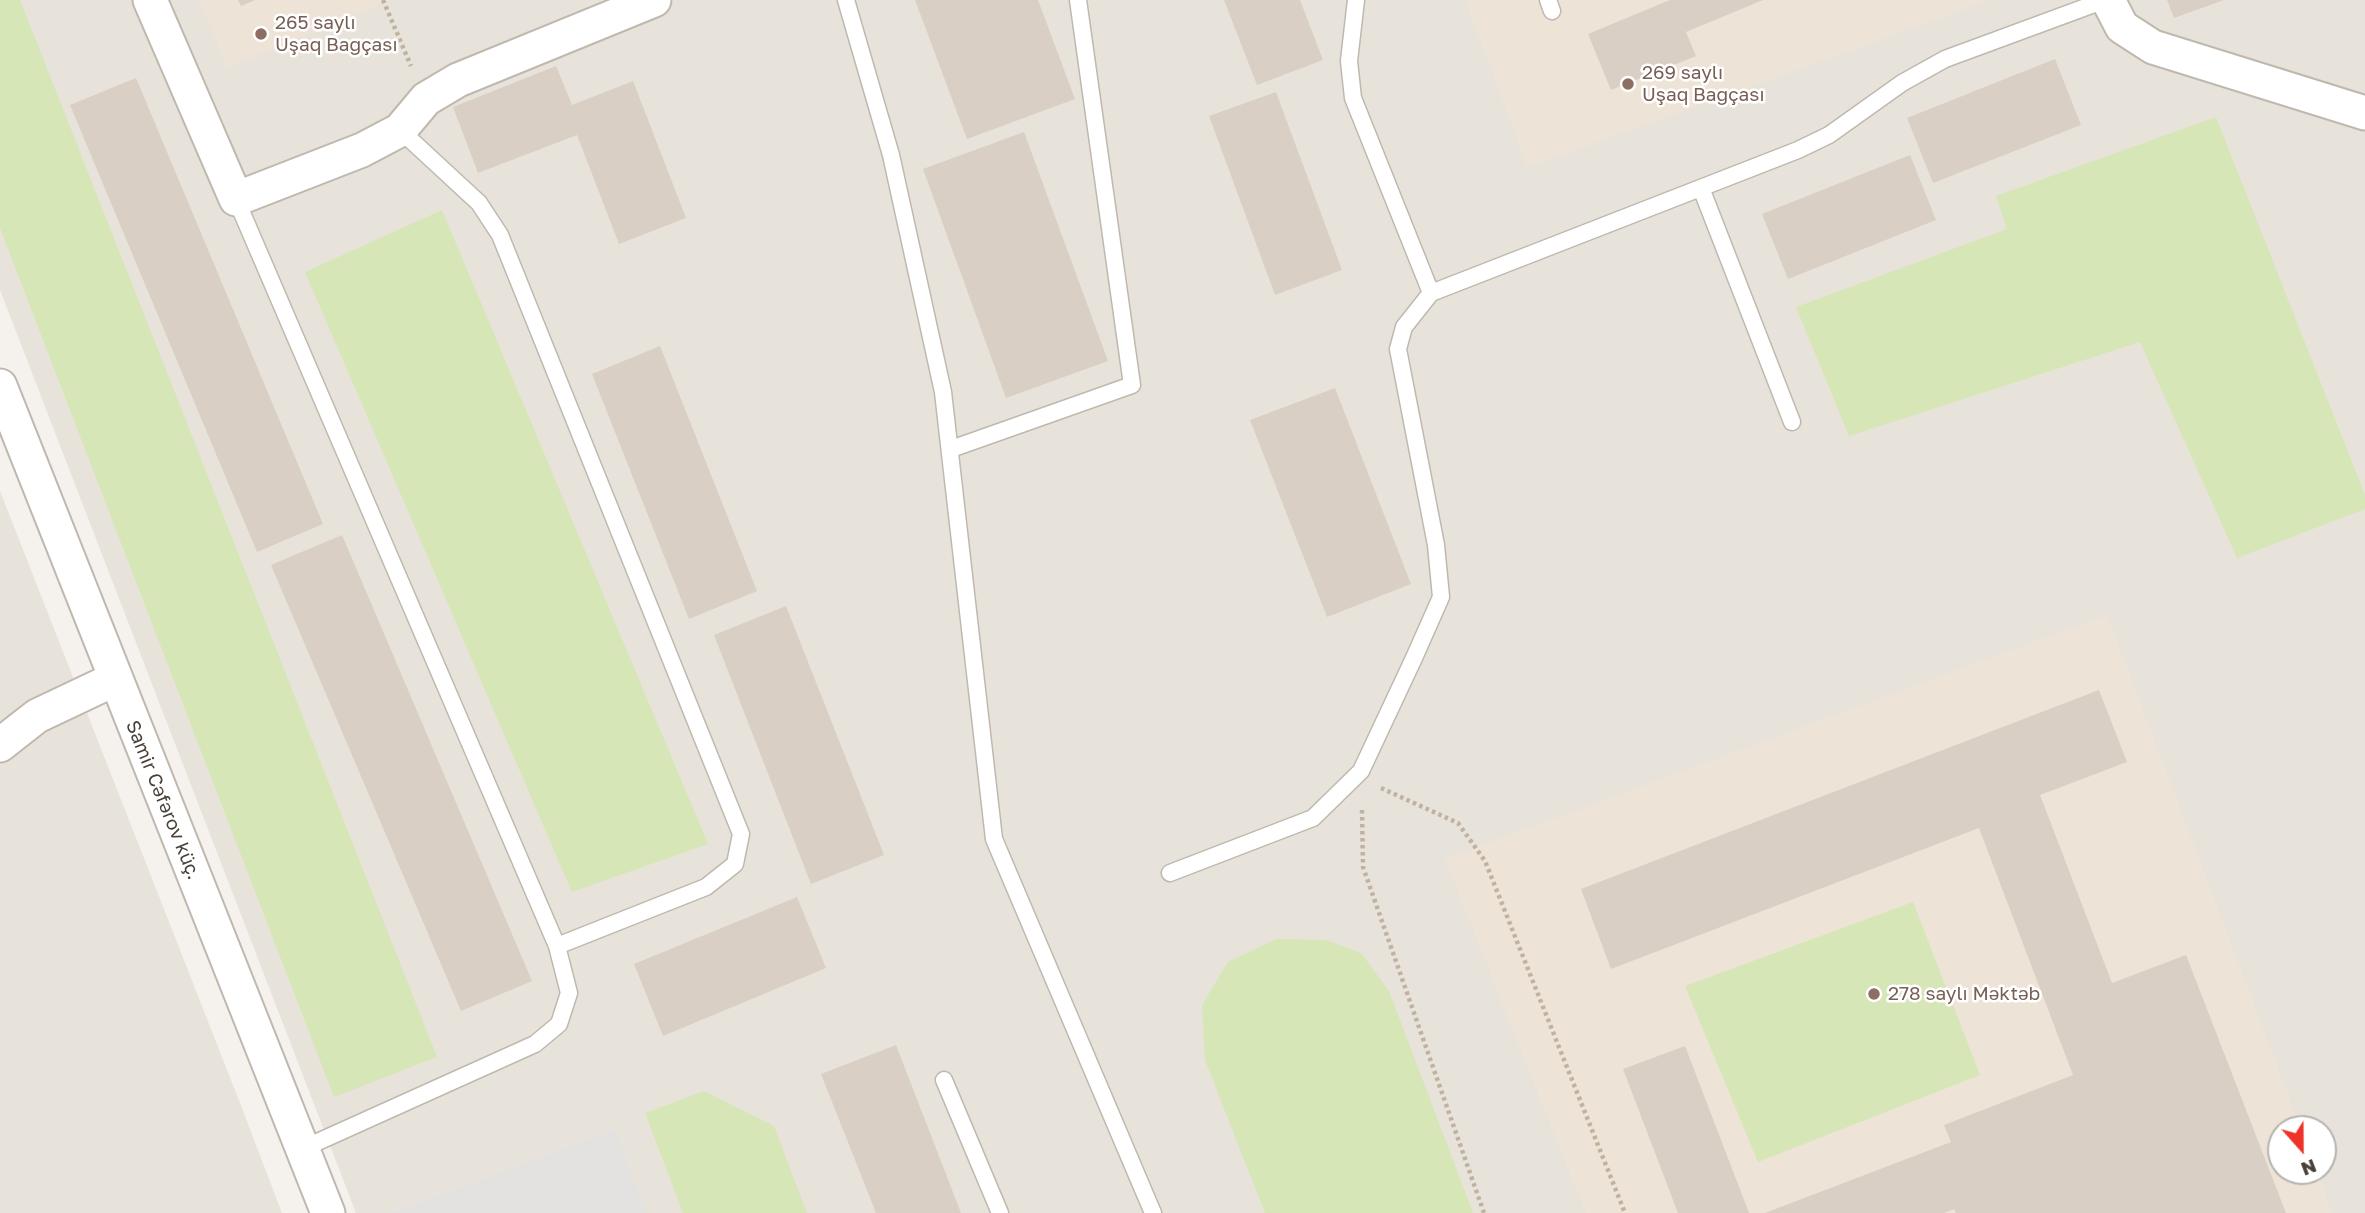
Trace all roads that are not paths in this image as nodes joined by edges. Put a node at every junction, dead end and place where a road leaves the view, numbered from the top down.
1 (150, 0) edge
2 (654, 0) edge
3 (846, 0) edge
4 (1078, 0) edge
5 (1356, 0) edge
6 (2106, 0) edge
7 (2365, 113) edge
8 (400, 130) junction
9 (1700, 188) junction
10 (236, 200) junction
11 (1431, 293) junction
12 (0, 386) edge
13 (1792, 422) dead end
14 (951, 449) junction
15 (115, 680) junction
16 (0, 745) edge
17 (1170, 873) dead end
18 (557, 946) junction
19 (944, 1080) dead end
20 (302, 1149) junction
21 (328, 1213) edge
22 (1000, 1213) edge
23 (1153, 1213) edge

1 - 10 street
2 - 8 street
3 - 14 lane
4 - 14 lane
5 - 11 lane
6 - 7 street
6 - 9 lane
8 - 10 street
8 - 18 lane
9 - 11 lane
9 - 13 lane
10 - 18 lane
11 - 17 lane
12 - 15 street, Samir Cəfərov küç.
14 - 23 lane
15 - 16 street
15 - 20 street, Samir Cəfərov küç.
18 - 20 lane
19 - 22 lane
20 - 21 street, Samir Cəfərov küç.

